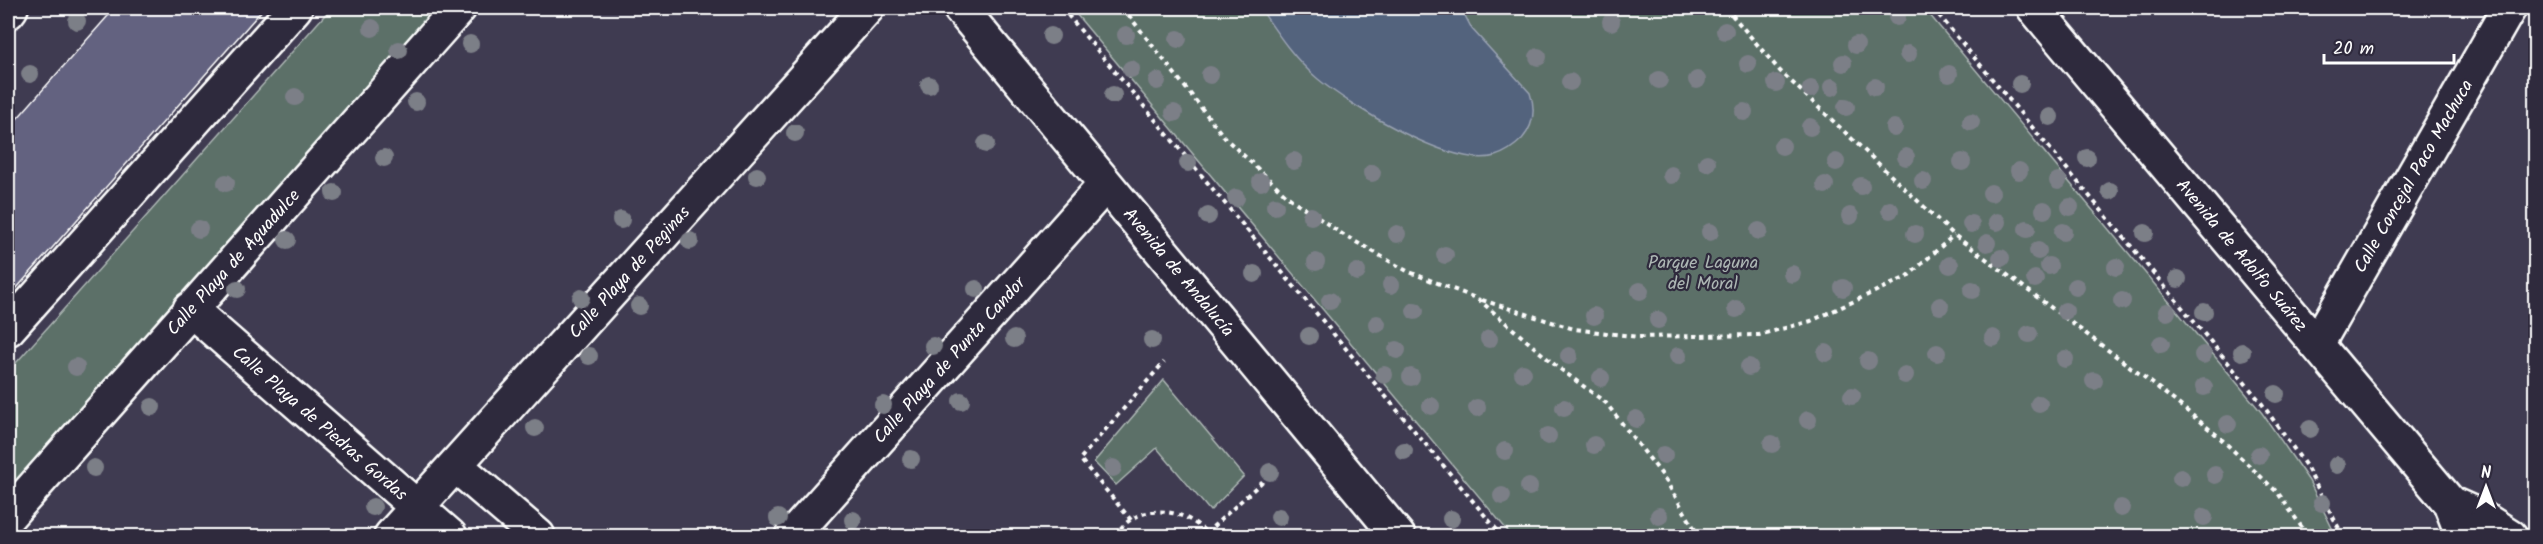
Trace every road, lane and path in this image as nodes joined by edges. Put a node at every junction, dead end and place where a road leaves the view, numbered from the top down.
1 (11, 8) edge
2 (295, 8) edge
3 (459, 8) edge
4 (867, 8) edge
5 (960, 8) edge
6 (1062, 8) edge
7 (1123, 8) edge
8 (1726, 8) edge
9 (1933, 8) edge
10 (2034, 8) edge
11 (2509, 8) edge
12 (8, 12) edge
13 (1106, 184) junction
14 (1954, 235) junction
15 (1478, 299) junction
16 (190, 309) junction
17 (8, 329) edge
18 (2317, 344) junction
19 (1164, 362) dead end
20 (456, 465) junction
21 (1264, 480) dead end
22 (2450, 502) junction
23 (417, 508) junction
24 (8, 516) edge
25 (1131, 520) junction
26 (2343, 534) edge
27 (1208, 535) edge
28 (391, 537) edge
29 (450, 537) edge
30 (538, 537) edge
31 (792, 537) edge
32 (1115, 537) edge
33 (1398, 537) edge
34 (1502, 537) edge
35 (1699, 537) edge
36 (2308, 537) edge
37 (2333, 537) edge
38 (2463, 537) edge
39 (2510, 537) edge

1 - 12 street
2 - 17 street
3 - 16 street, Calle Playa de Aguadulce
4 - 20 street, Calle Playa de Peginas
5 - 13 street, Avenida de Andalucía
6 - 34 path
7 - 15 path
8 - 14 path
9 - 26 path
10 - 18 street, Avenida de Adolfo Suárez
11 - 18 street, Calle Concejal Paco Machuca
13 - 31 street, Calle Playa de Punta Candor
13 - 33 street, Avenida de Andalucía
14 - 15 path
14 - 36 path
15 - 35 path
16 - 23 street, Calle Playa de Piedras Gordas
16 - 24 street, Calle Playa de Aguadulce
18 - 22 street, Avenida de Adolfo Suárez
19 - 25 path
20 - 23 street, Calle Playa de Peginas
20 - 30 street
21 - 27 path
22 - 38 street, Avenida de Adolfo Suárez
22 - 39 street, Avenida de Adolfo Suárez
23 - 28 street, Calle Playa de Peginas
23 - 29 street, Calle Playa de Piedras Gordas
25 - 27 path
25 - 32 path
26 - 37 path

